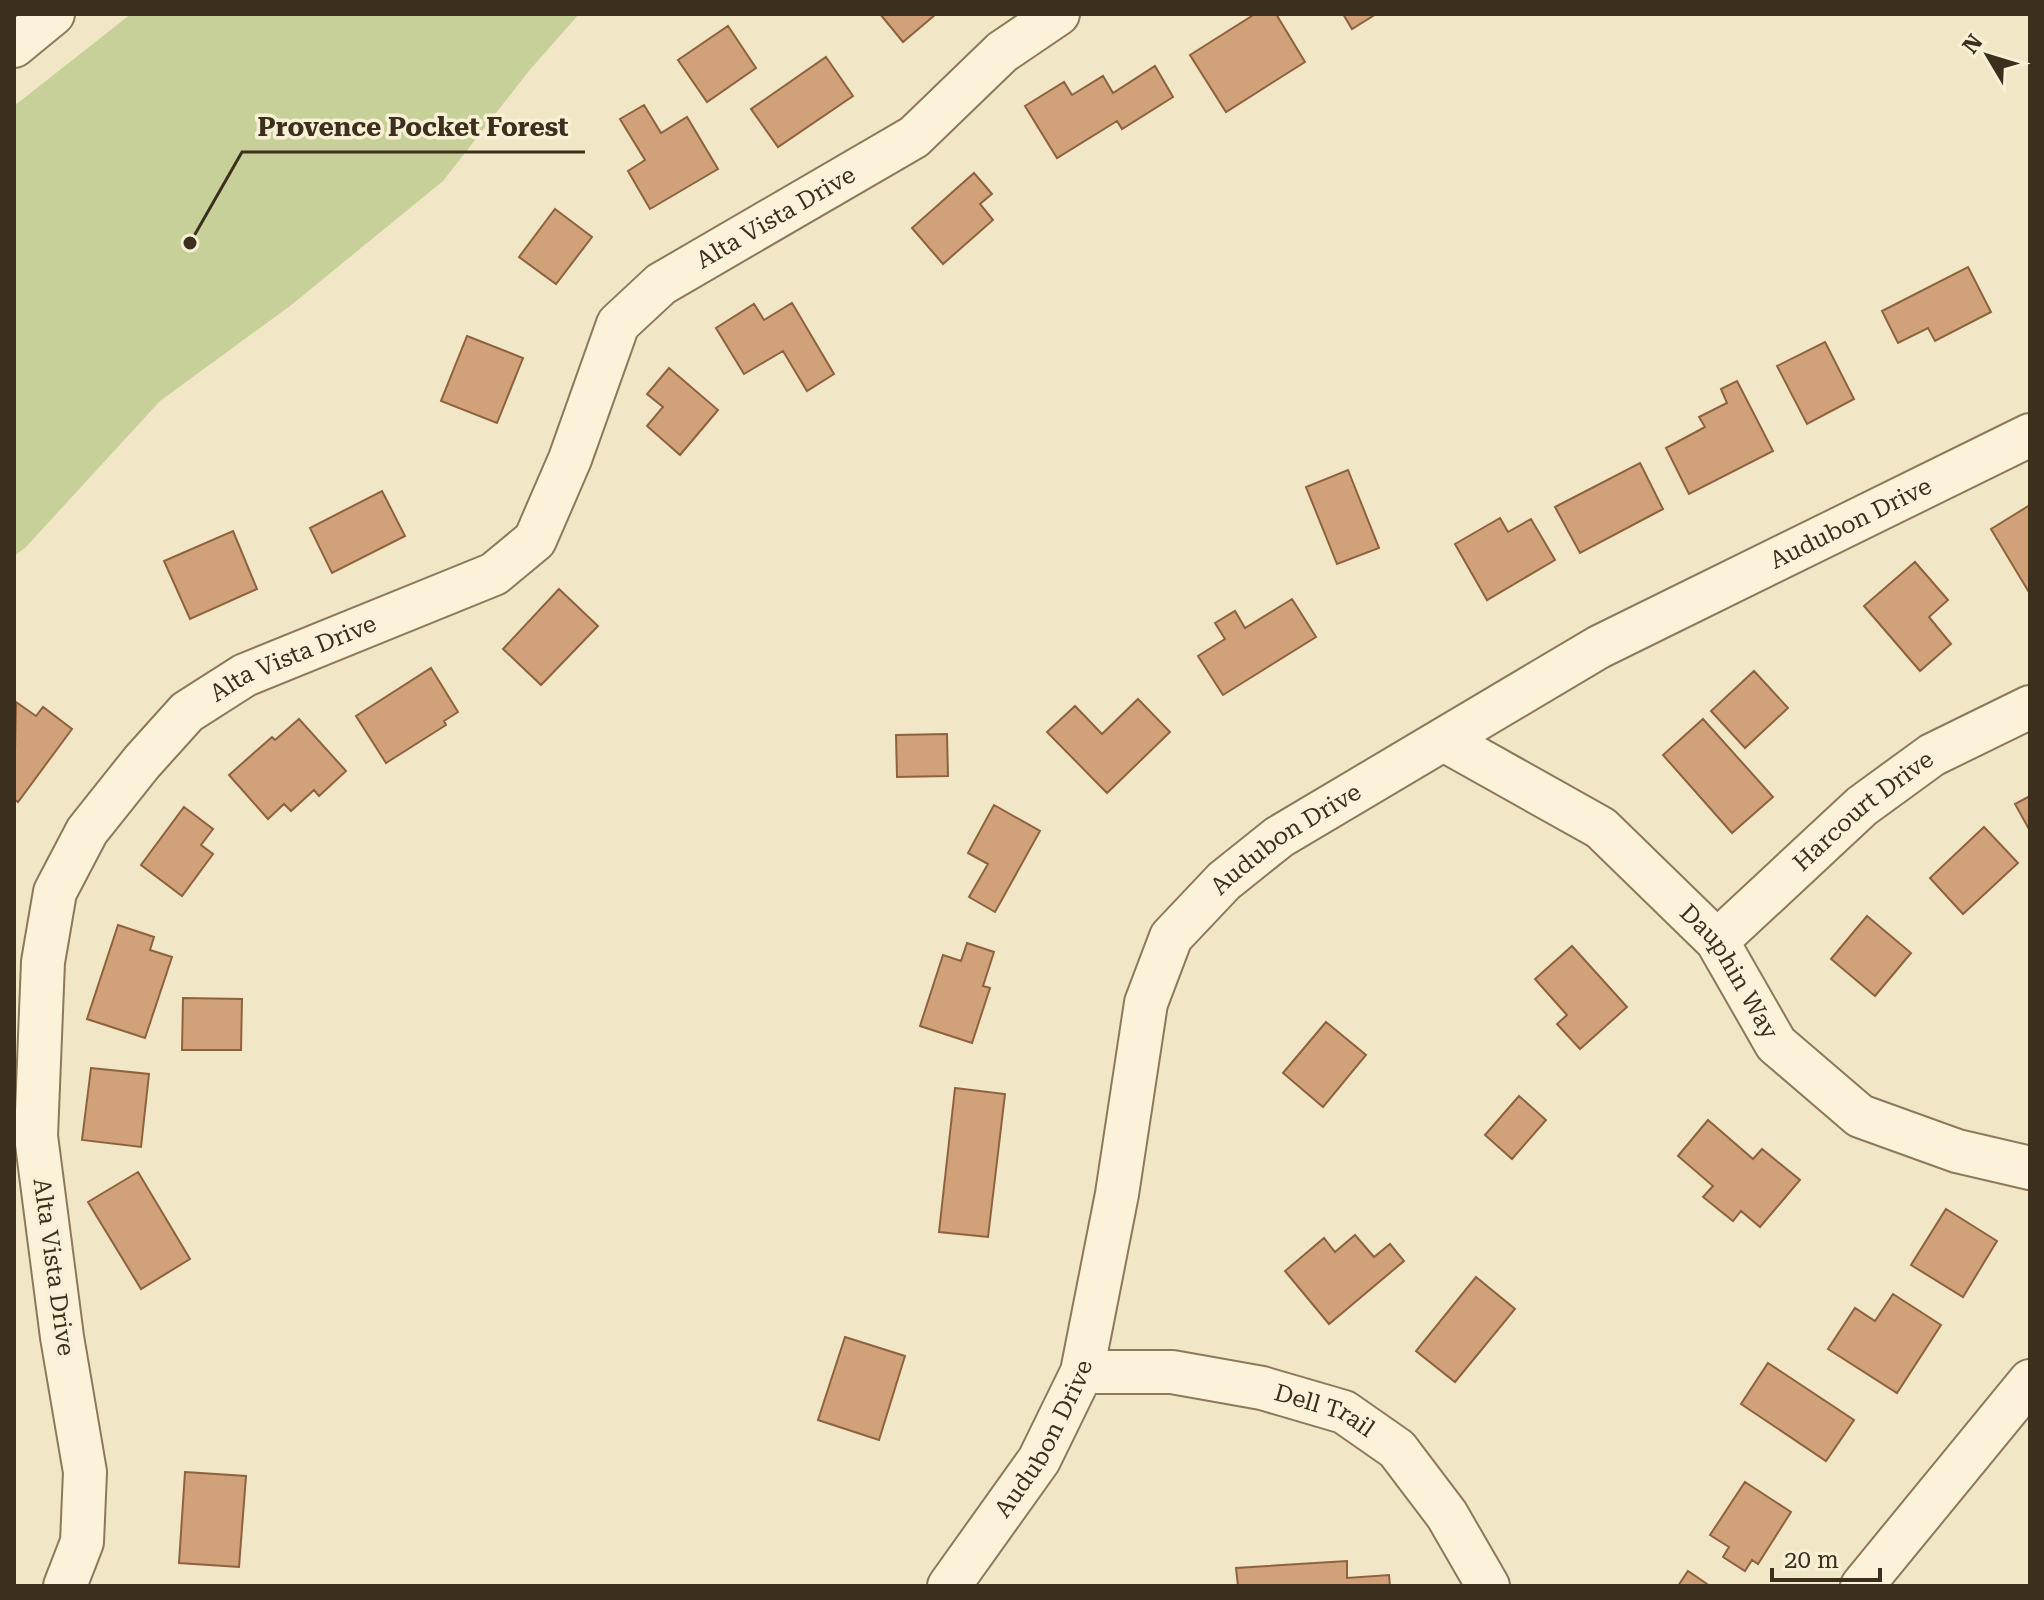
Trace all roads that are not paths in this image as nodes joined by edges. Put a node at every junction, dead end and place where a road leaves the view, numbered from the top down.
1 (53, 14) edge
2 (1058, 14) edge
3 (14, 46) edge
4 (2030, 435) edge
5 (2030, 707) edge
6 (1444, 740) junction
7 (1717, 941) junction
8 (2030, 1168) edge
9 (1082, 1372) junction
10 (2030, 1381) edge
11 (65, 1586) edge
12 (949, 1586) edge
13 (1488, 1586) edge
14 (1862, 1586) edge

1 - 3 street
2 - 11 street, Alta Vista Drive
4 - 6 street, Audubon Drive
5 - 7 street, Harcourt Drive
6 - 7 street, Dauphin Way
6 - 9 street, Audubon Drive
7 - 8 street, Dauphin Way
9 - 12 street, Audubon Drive
9 - 13 street, Dell Trail
10 - 14 street

